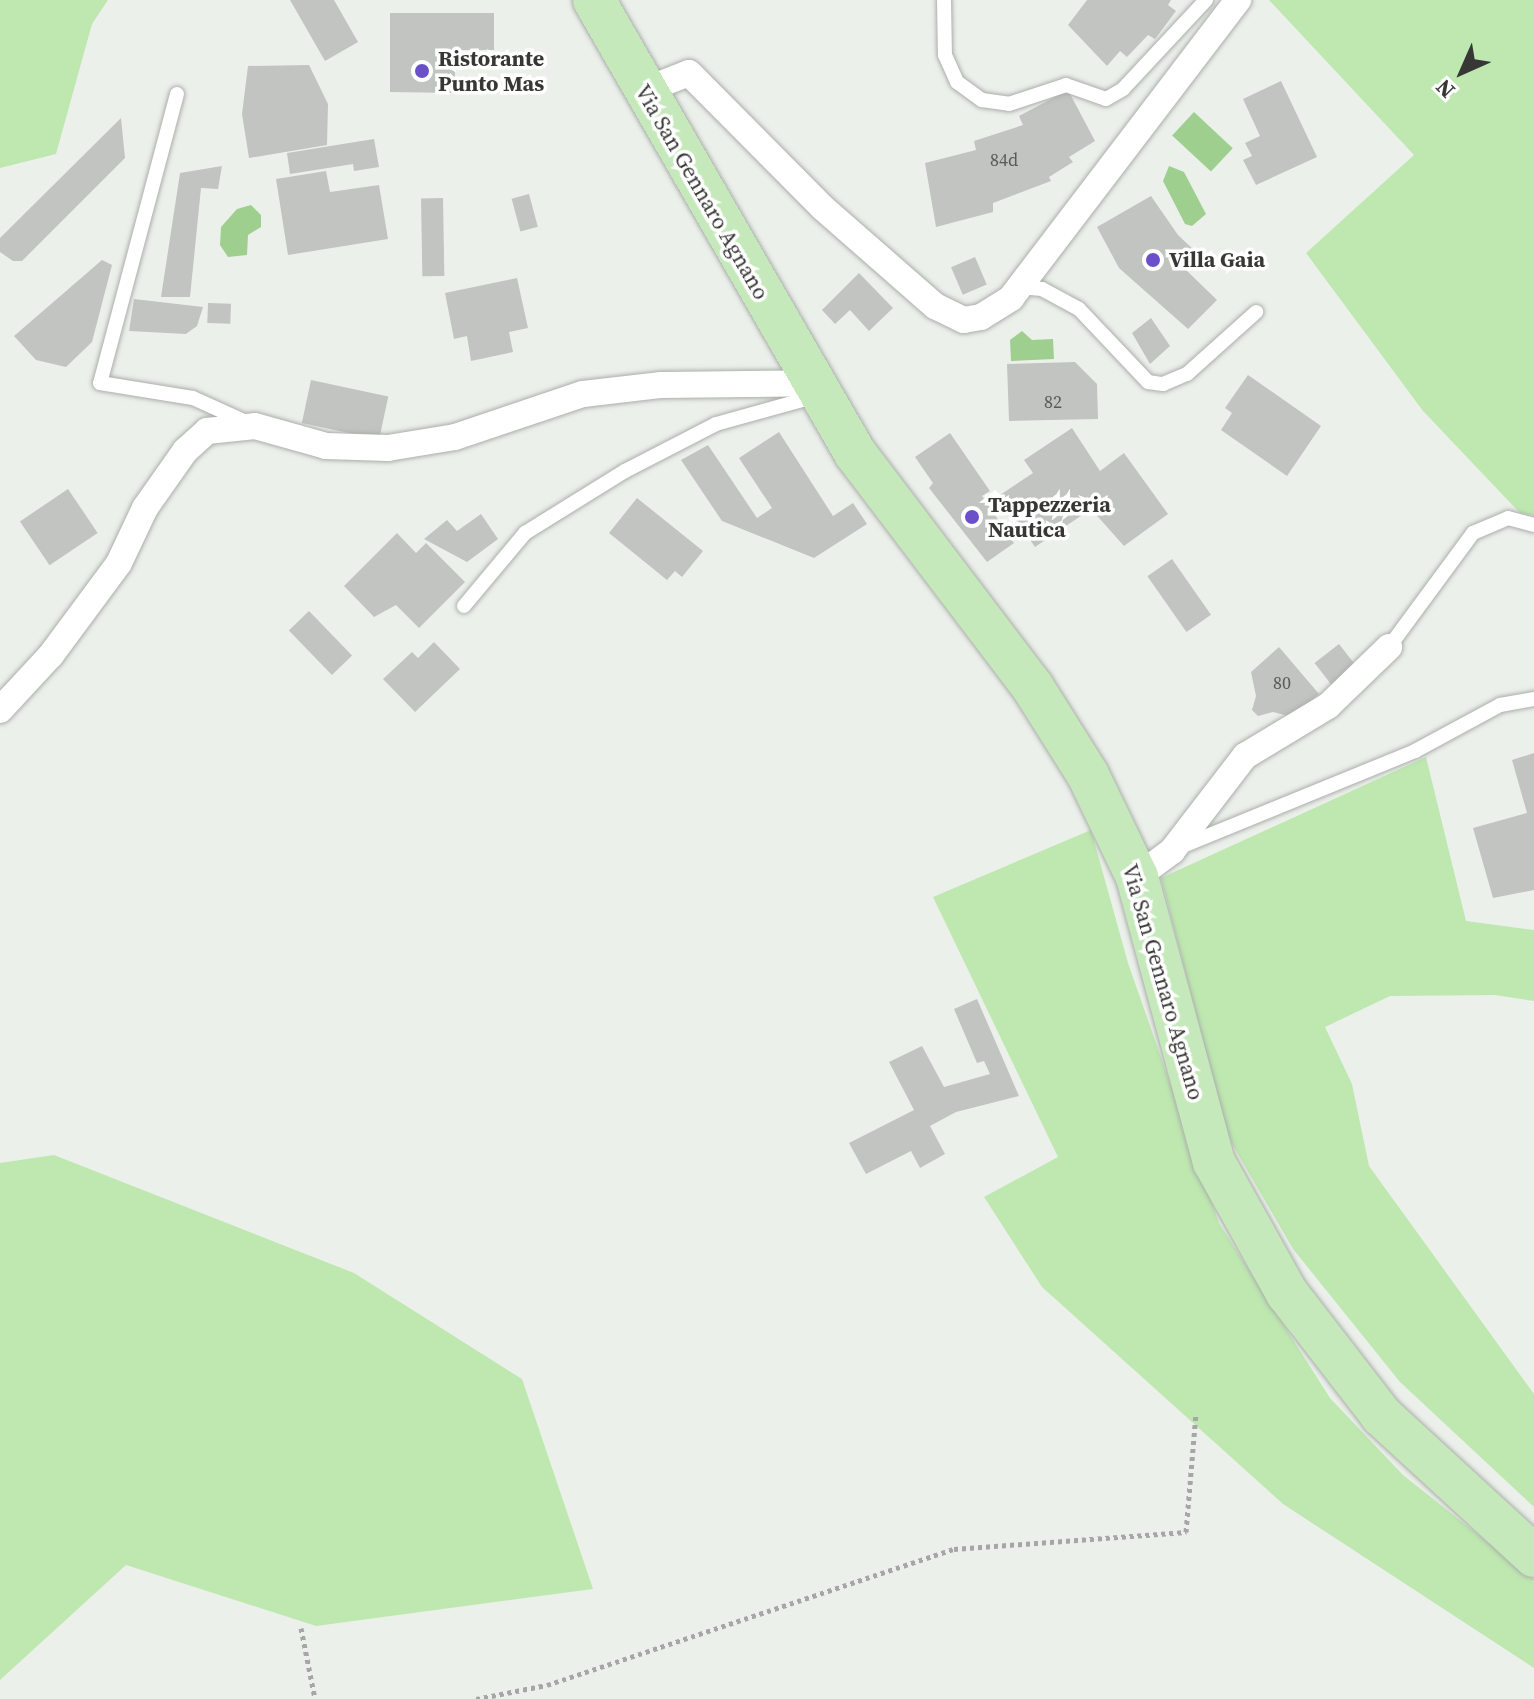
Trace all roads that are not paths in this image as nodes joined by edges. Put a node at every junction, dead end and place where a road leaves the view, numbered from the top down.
1 (594, 0) edge
2 (944, 0) edge
3 (1206, 0) edge
4 (1238, 0) edge
5 (643, 91) junction
6 (177, 94) dead end
7 (1019, 287) junction
8 (1256, 312) dead end
9 (818, 389) junction
10 (255, 426) junction
11 (1534, 525) edge
12 (464, 606) dead end
13 (1389, 647) joint
14 (1534, 699) edge
15 (0, 710) edge
16 (1172, 851) junction
17 (1137, 877) junction
18 (1534, 1556) edge

1 - 5 main road, Via San Gennaro Agnano
2 - 3 lane
4 - 7 street
5 - 7 street
5 - 9 main road, Via San Gennaro Agnano
6 - 10 lane
7 - 8 lane
9 - 10 street
9 - 12 lane
9 - 17 main road, Via San Gennaro Agnano
10 - 15 street
11 - 13 lane
13 - 16 street
14 - 16 lane
16 - 17 street
17 - 18 main road, Via San Gennaro Agnano

